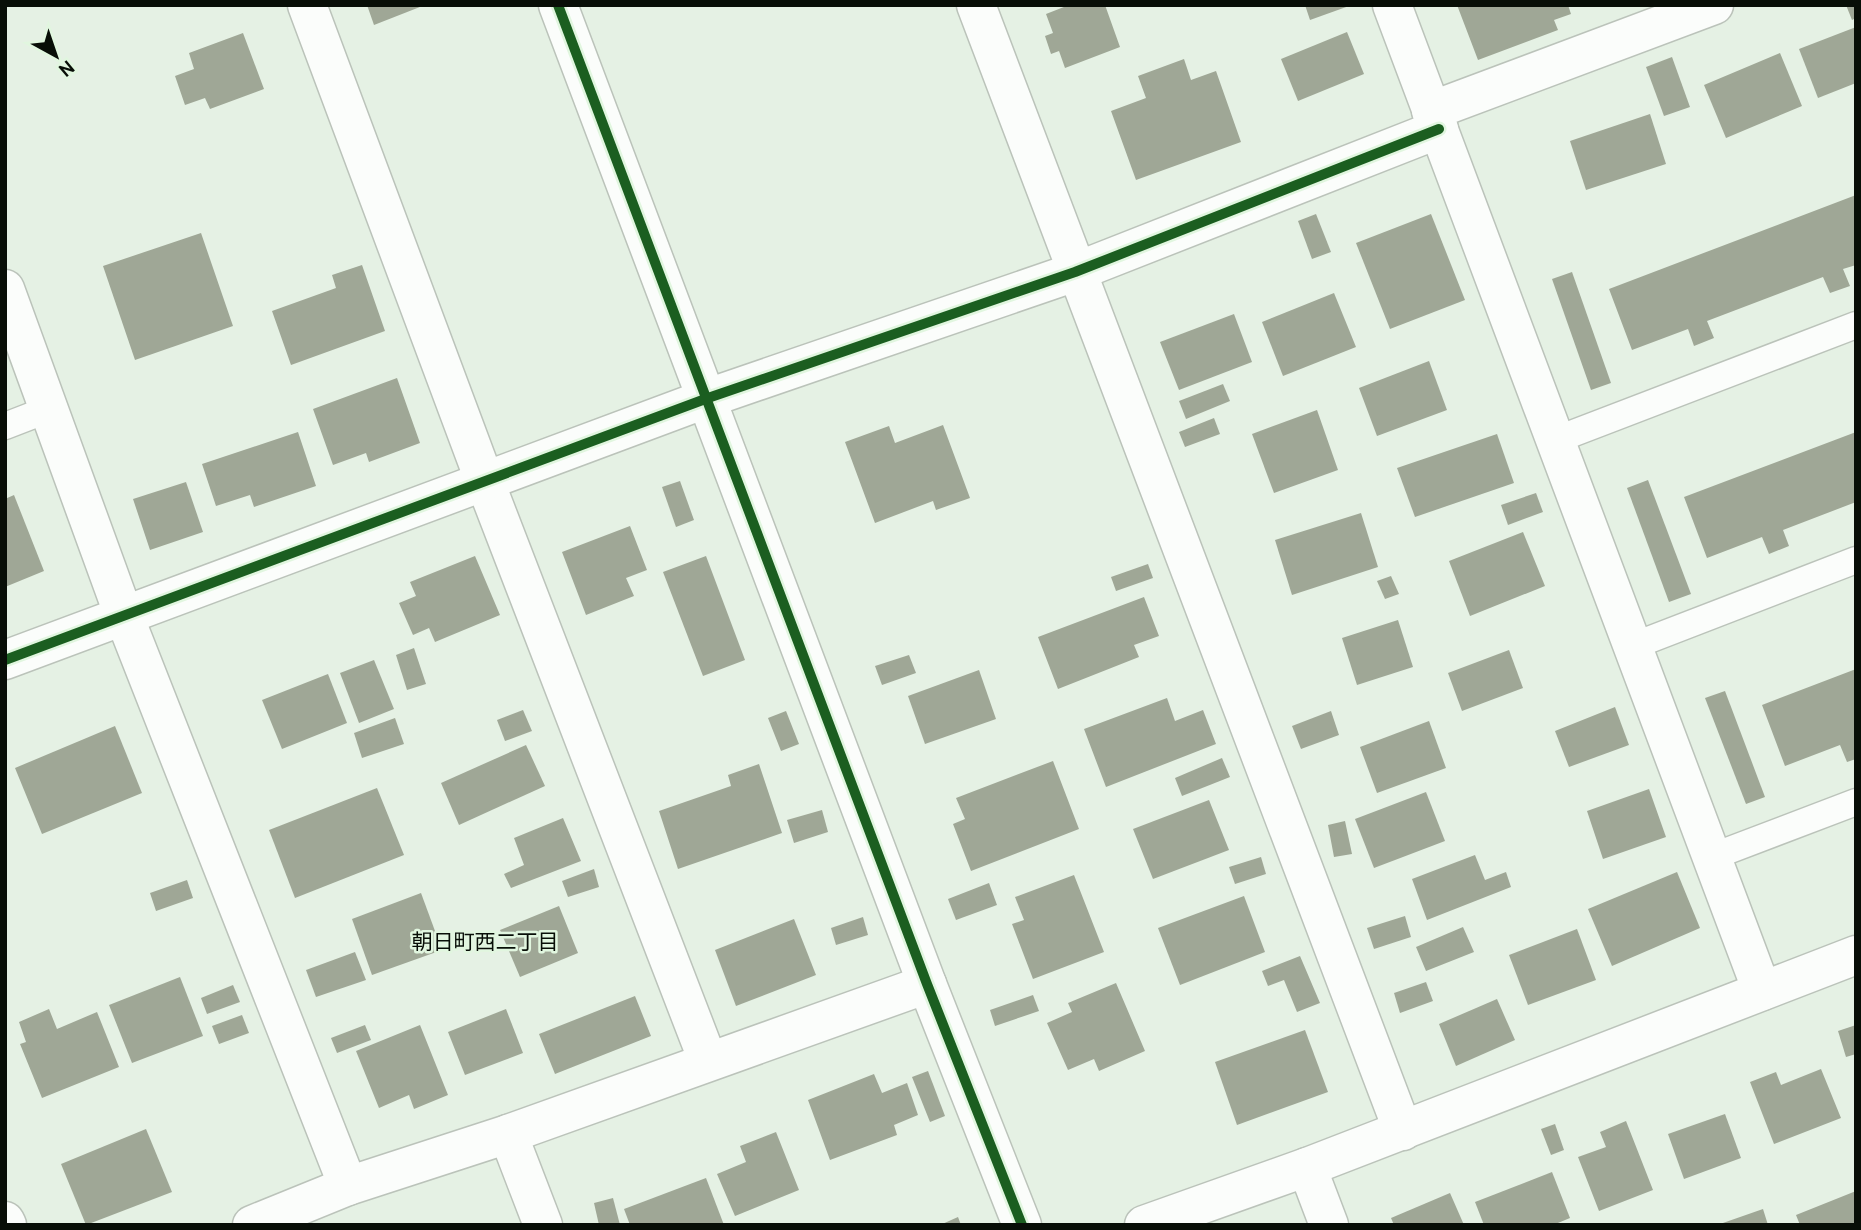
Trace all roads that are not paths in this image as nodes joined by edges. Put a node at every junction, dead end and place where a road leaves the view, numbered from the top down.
1 (307, 5) edge
2 (558, 5) edge
3 (976, 5) edge
4 (1392, 5) edge
5 (1714, 5) edge
6 (1435, 120) junction
7 (1075, 272) junction
8 (5, 289) edge
9 (1856, 325) edge
10 (708, 398) junction
11 (49, 409) junction
12 (5, 426) edge
13 (1553, 441) junction
14 (485, 482) junction
15 (1856, 560) edge
16 (124, 616) junction
17 (1633, 646) junction
18 (5, 660) edge
19 (1856, 803) edge
20 (1714, 856) junction
21 (1856, 955) edge
22 (927, 984) junction
23 (1762, 991) junction
24 (708, 1060) junction
25 (1403, 1130) junction
26 (508, 1133) junction
27 (1307, 1167) junction
28 (348, 1186) junction
29 (252, 1225) edge
30 (543, 1225) edge
31 (1022, 1225) edge
32 (1144, 1225) edge
33 (1329, 1225) edge

1 - 14 street
2 - 10 street
3 - 7 street
4 - 6 street
5 - 6 street
6 - 7 street
6 - 13 street
7 - 10 street
7 - 25 street
8 - 11 street
9 - 13 lane
10 - 14 street
10 - 22 street
11 - 12 lane
11 - 16 street
13 - 17 street
14 - 16 street
14 - 24 street
15 - 17 lane
16 - 18 street
16 - 28 street
17 - 20 street
19 - 20 lane
20 - 23 street
21 - 23 street
22 - 24 street
22 - 31 street
23 - 25 street
24 - 26 street
25 - 27 street
26 - 28 street
26 - 30 street
27 - 32 street
27 - 33 street
28 - 29 street

